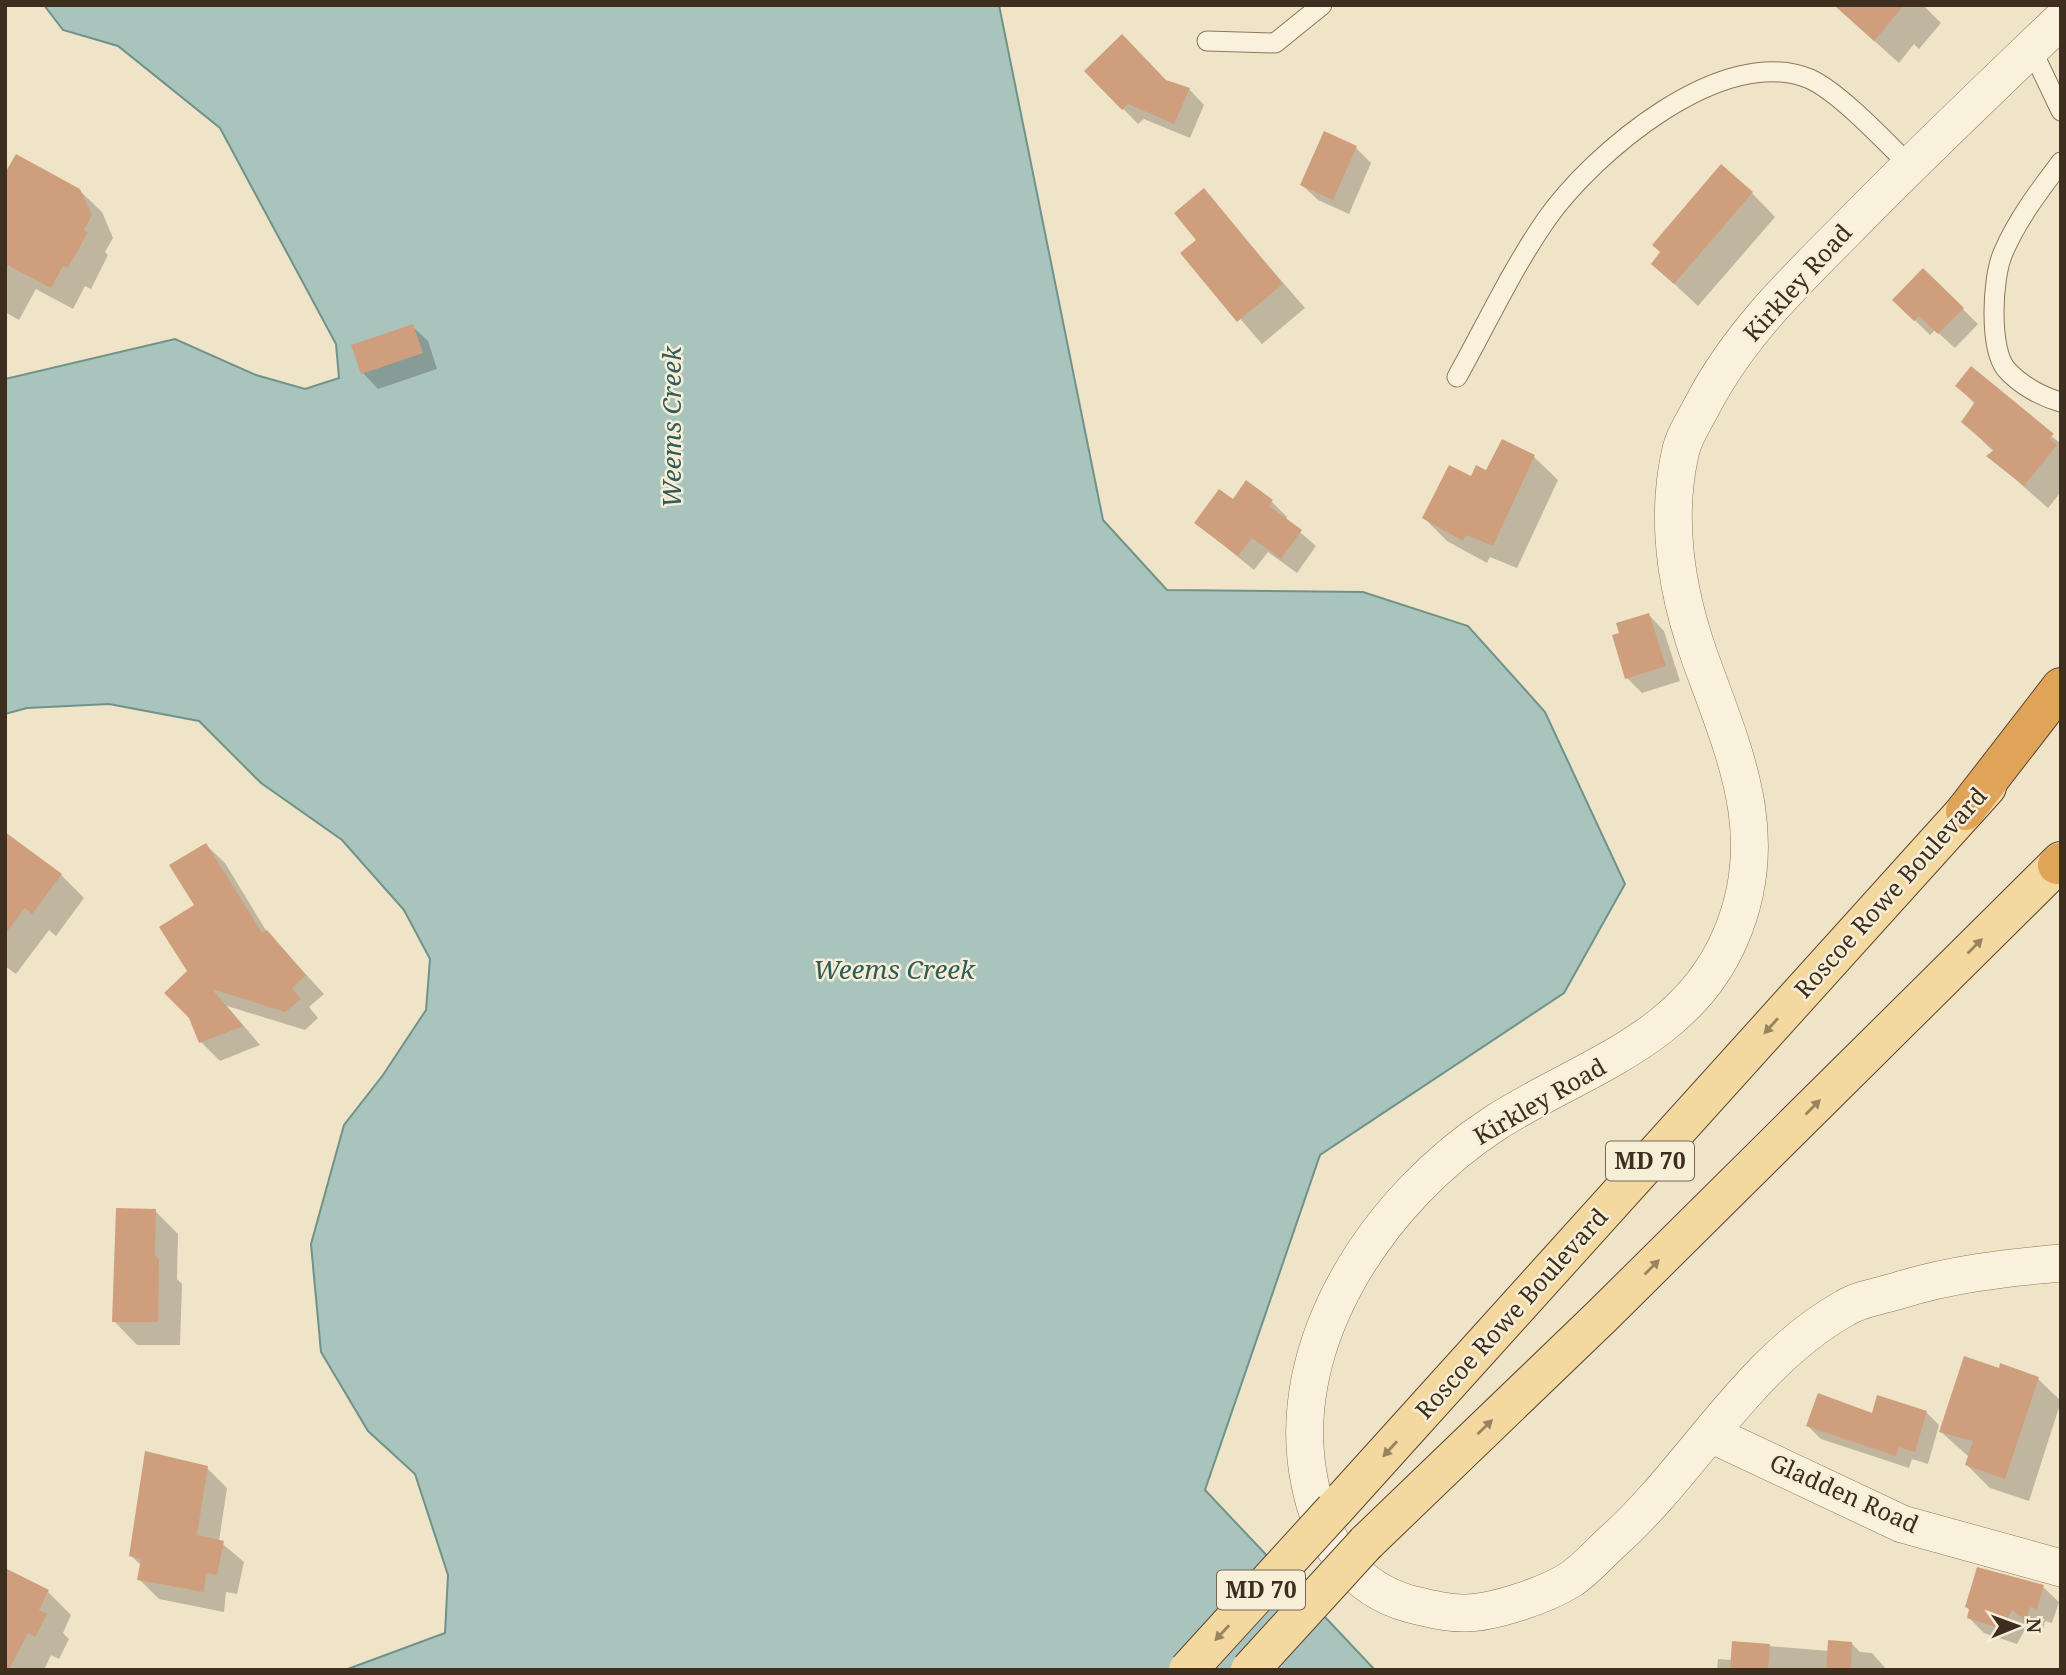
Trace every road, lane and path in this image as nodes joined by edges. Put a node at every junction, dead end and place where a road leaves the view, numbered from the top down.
1 (1322, 5) edge
2 (2046, 5) edge
3 (2061, 19) edge
4 (1207, 41) dead end
5 (2031, 48) junction
6 (2061, 111) edge
7 (2061, 162) edge
8 (1909, 165) junction
9 (1457, 377) dead end
10 (2061, 402) edge
11 (2061, 687) edge
12 (2061, 709) edge
13 (1965, 811) junction
14 (2060, 862) edge
15 (2061, 1264) edge
16 (1710, 1434) junction
17 (2061, 1569) edge
18 (1188, 1670) edge
19 (1250, 1670) edge

1 - 4 lane
2 - 3 street
3 - 5 street, Kirkley Road
5 - 6 lane
5 - 8 street, Kirkley Road
7 - 10 lane
8 - 9 lane
8 - 16 street, Kirkley Road
11 - 13 highway
12 - 13 main road, Roscoe Rowe Boulevard / MD 70
13 -> 18 main road, Roscoe Rowe Boulevard / MD 70, bridge
19 -> 14 main road, MD 70, bridge
15 - 16 street, Kirkley Road
16 - 17 street, Gladden Road

